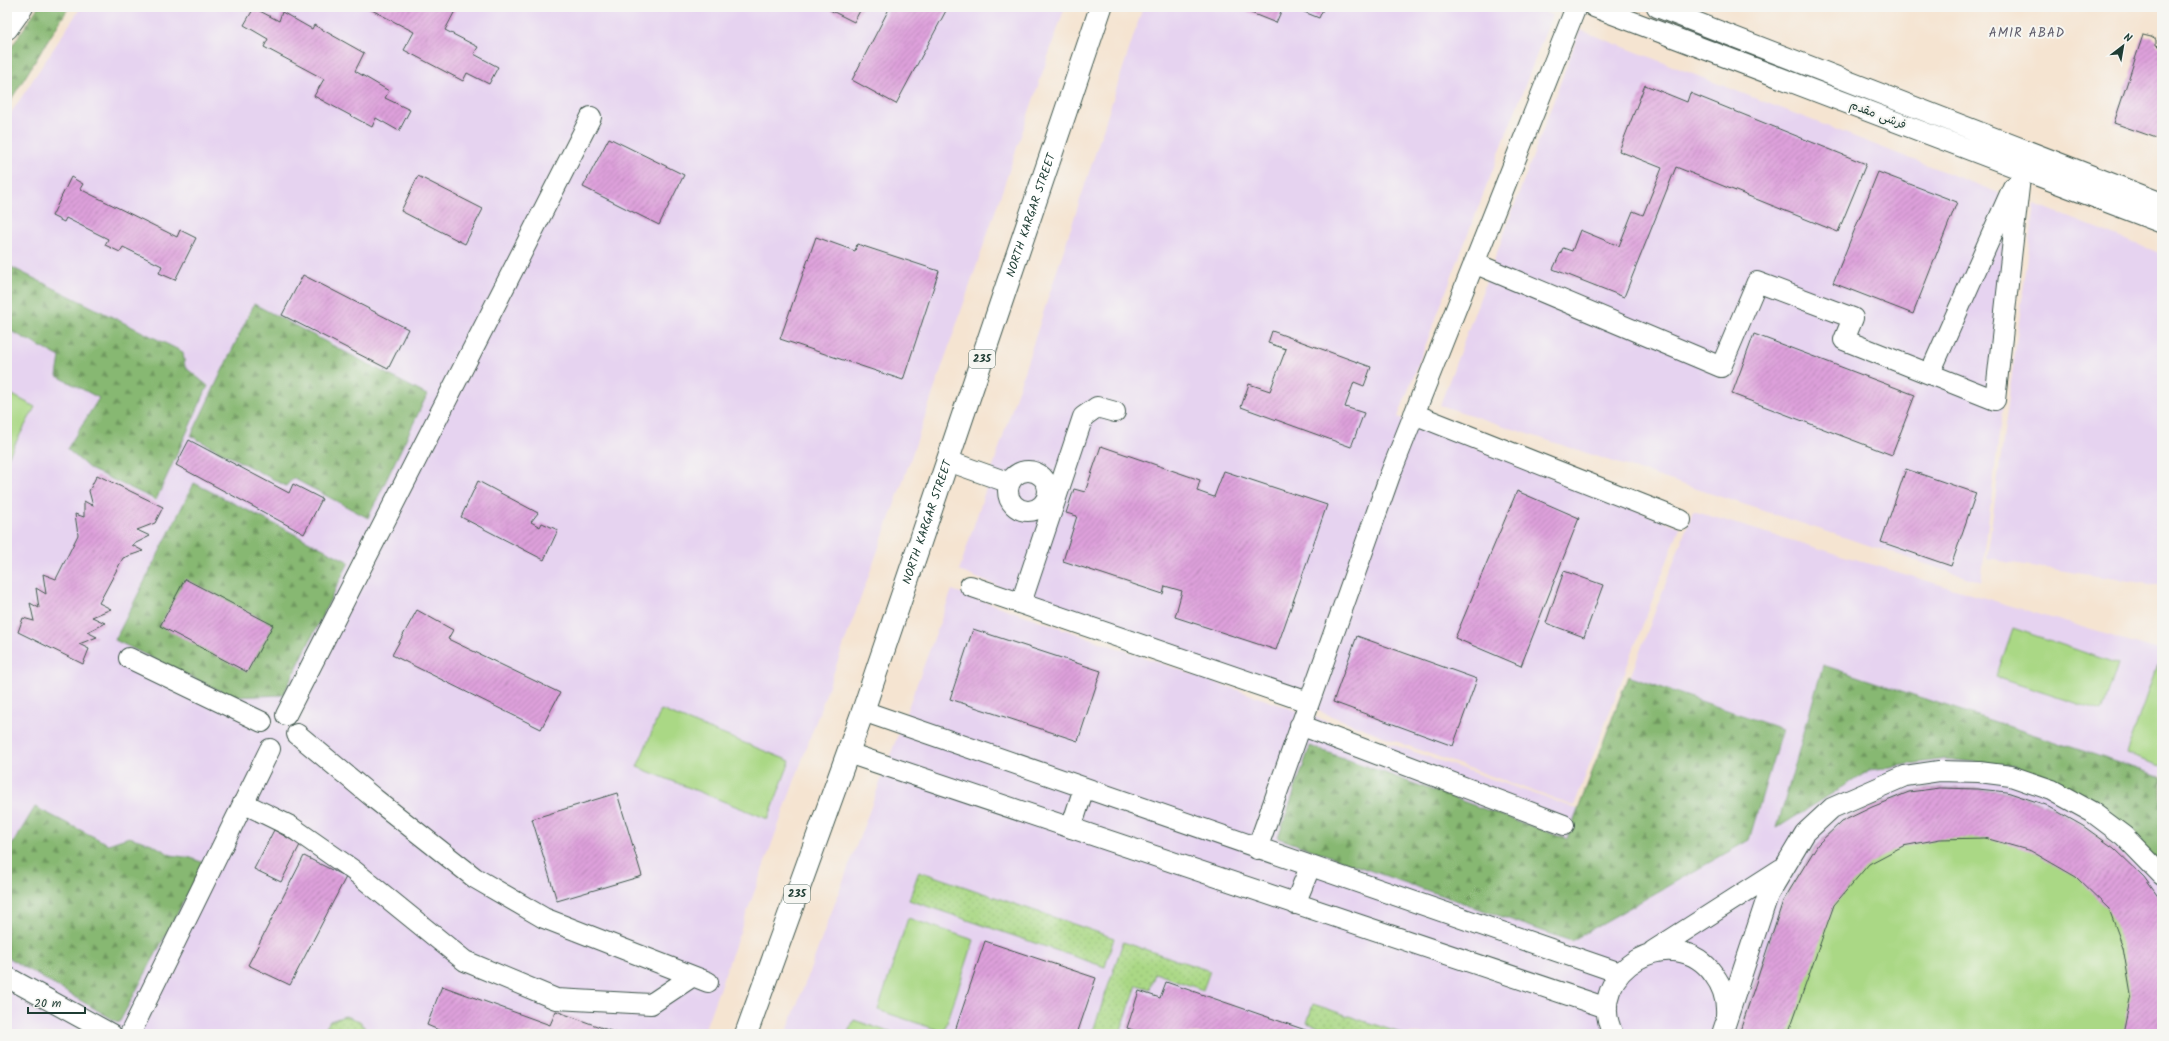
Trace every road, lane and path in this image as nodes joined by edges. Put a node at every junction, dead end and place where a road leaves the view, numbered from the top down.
1 (22, 7) edge
2 (1101, 7) edge
3 (1576, 7) edge
4 (1594, 7) edge
5 (1657, 7) edge
6 (7, 28) edge
7 (591, 117) dead end
8 (2021, 169) junction
9 (2162, 203) edge
10 (2162, 223) edge
11 (1474, 263) junction
12 (1930, 373) junction
13 (1115, 412) dead end
14 (1414, 414) junction
15 (948, 462) junction
16 (1010, 483) junction
17 (1051, 498) junction
18 (1681, 520) dead end
19 (970, 586) dead end
20 (1021, 604) junction
21 (129, 658) dead end
22 (1308, 702) junction
23 (863, 711) junction
24 (286, 716) junction
25 (262, 722) junction
26 (1300, 725) junction
27 (297, 734) junction
28 (270, 749) junction
29 (848, 753) junction
30 (1084, 788) junction
31 (243, 803) junction
32 (1564, 825) dead end
33 (1070, 828) junction
34 (1257, 848) junction
35 (1310, 867) junction
36 (1783, 868) junction
37 (2162, 875) edge
38 (1296, 904) junction
39 (1652, 952) junction
40 (1620, 973) junction
41 (7, 977) edge
42 (1607, 1008) junction
43 (1723, 1031) edge
44 (111, 1034) edge
45 (130, 1034) edge
46 (746, 1034) edge
47 (1613, 1034) edge

1 - 6 main road
2 - 15 main road, NORTH KARGAR STREET / 235
3 - 11 street
4 - 8 street, فرشی مقدم
5 - 9 street, فرشی مقدم
7 - 24 street
8 - 10 street, فرشی مقدم
8 - 12 street
8 - 12 street
11 - 12 street
11 - 14 street
13 - 17 street
14 - 18 street
14 - 22 street
15 - 16 street
15 - 23 main road, NORTH KARGAR STREET / 235
16 - 17 street
16 - 17 street
17 - 20 street
19 - 20 street
20 - 22 street
21 - 25 street
22 - 26 street
23 - 29 main road, NORTH KARGAR STREET / 235
23 - 30 street
24 - 25 street
24 - 27 street
25 - 28 street
26 - 32 street
26 - 34 street
27 - 28 street
27 - 31 street
28 - 31 street
29 - 33 street
29 - 46 main road, NORTH KARGAR STREET / 235
30 - 33 street
30 - 34 street
31 - 45 street
33 - 38 street
34 - 35 street
35 - 38 street
35 - 40 street
36 - 37 street
36 - 39 street
36 - 43 street
38 - 42 street
39 - 40 street
39 - 43 street
40 - 42 street
41 - 44 street
42 - 47 street

